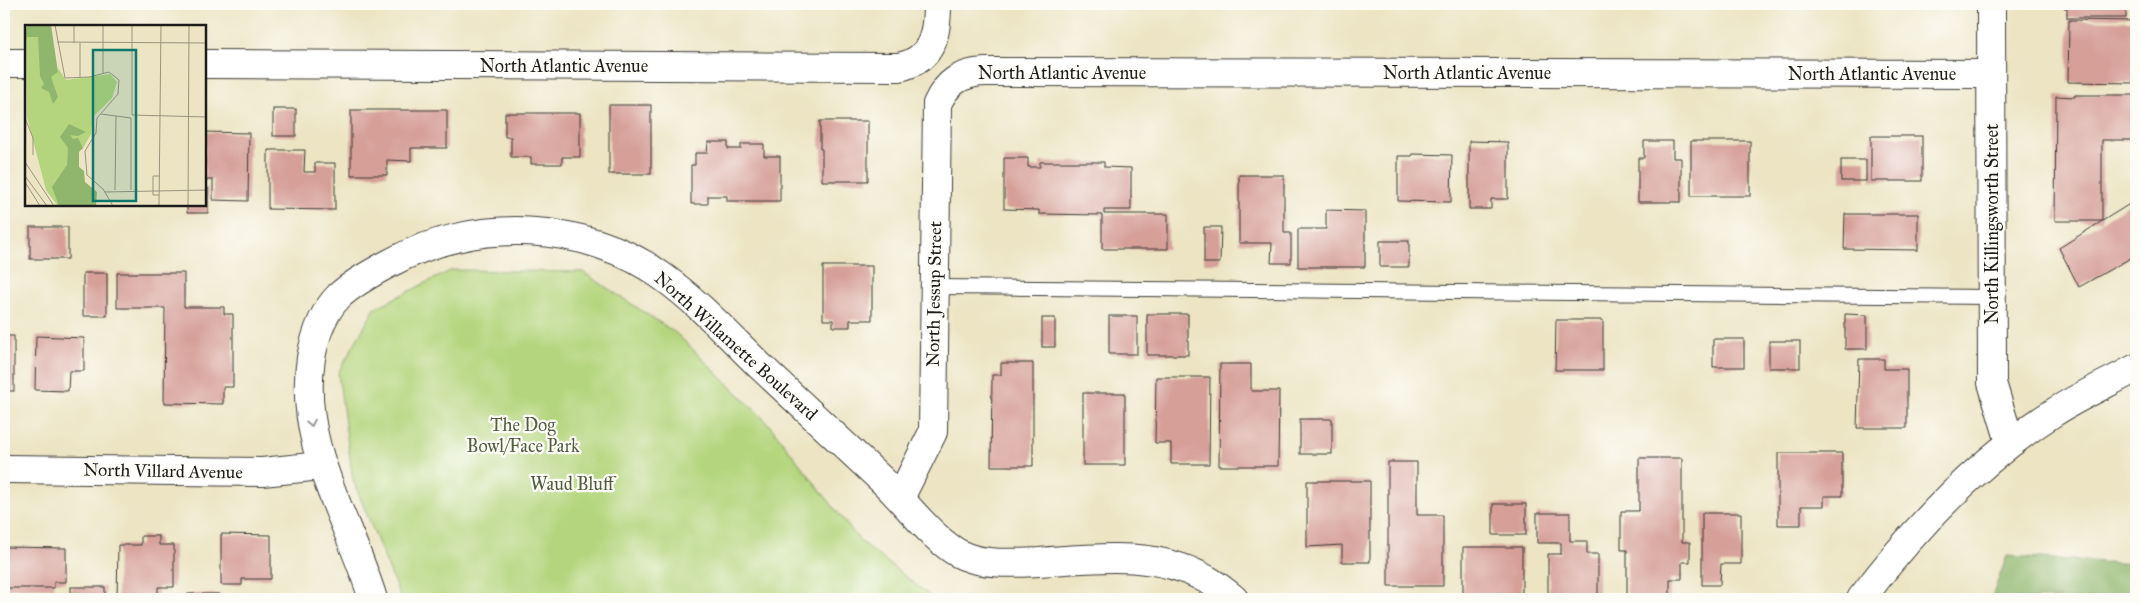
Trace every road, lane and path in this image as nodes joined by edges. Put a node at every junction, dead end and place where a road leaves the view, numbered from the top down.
1 (937, 4) edge
2 (1991, 4) edge
3 (4, 63) edge
4 (25, 63) edge
5 (206, 64) edge
6 (1991, 74) junction
7 (948, 87) joint
8 (934, 287) junction
9 (1992, 297) junction
10 (2136, 368) edge
11 (2010, 442) junction
12 (321, 466) junction
13 (4, 469) edge
14 (900, 498) junction
15 (373, 599) edge
16 (1234, 599) edge
17 (1861, 599) edge

1 - 5 street, North Atlantic Avenue
2 - 6 street, North Killingsworth Street
3 - 4 street
6 - 7 street, North Atlantic Avenue
6 - 9 street, North Killingsworth Street
7 - 8 street, North Jessup Street
8 - 9 lane
8 - 14 street, North Jessup Street
9 - 11 street, North Killingsworth Street
10 - 11 street
11 - 17 street
12 - 13 street, North Villard Avenue
14 -> 12 street, North Willamette Boulevard
12 - 15 street, North Willamette Boulevard
14 - 16 street, North Willamette Boulevard

